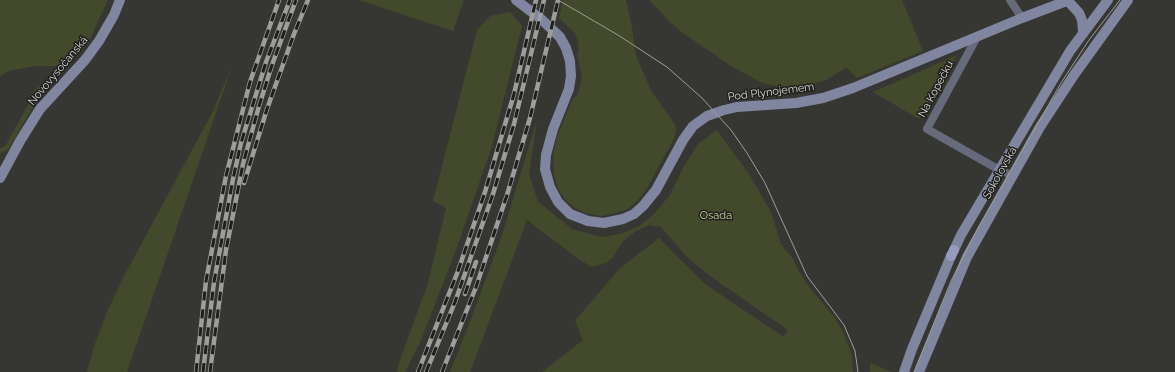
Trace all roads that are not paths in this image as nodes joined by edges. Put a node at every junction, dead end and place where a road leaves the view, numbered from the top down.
1 (120, 0) edge
2 (516, 0) edge
3 (1010, 0) edge
4 (1070, 0) edge
5 (1108, 0) edge
6 (1128, 0) edge
7 (1022, 18) junction
8 (1083, 32) junction
9 (977, 37) junction
10 (998, 169) junction
11 (1013, 176) junction
12 (0, 178) edge
13 (904, 372) edge
14 (919, 372) edge

1 - 12 main road, Novovysočanská
2 - 9 main road, Pod Plynojemem
3 - 7 street
4 - 7 main road, Pod Plynojemem
4 - 8 main road
5 - 8 main road, Sokolovská
6 - 11 main road, Sokolovská
7 - 9 main road, Pod Plynojemem
8 - 10 main road, Sokolovská
9 - 10 street, Na Kopečku
10 - 11 street, Na Kopečku
10 - 13 main road, Sokolovská
11 - 14 main road, Sokolovská

